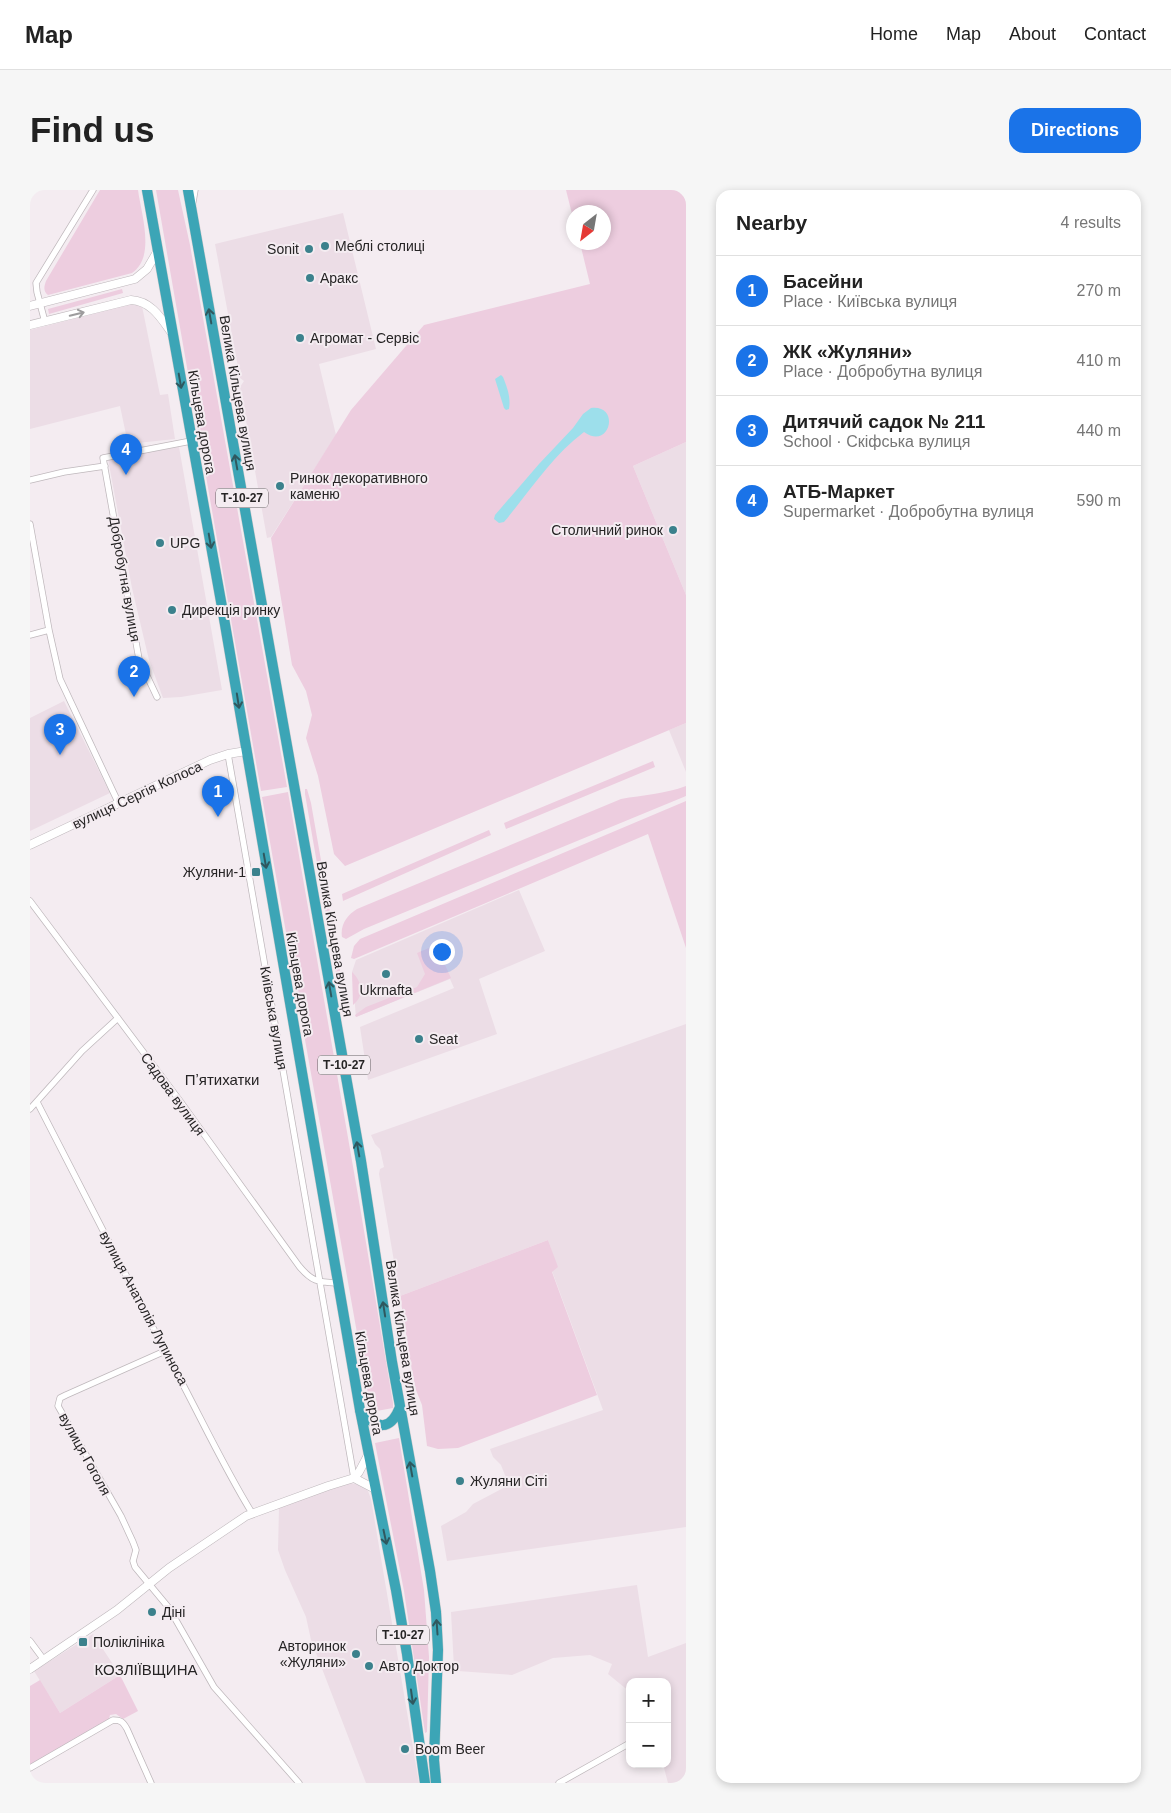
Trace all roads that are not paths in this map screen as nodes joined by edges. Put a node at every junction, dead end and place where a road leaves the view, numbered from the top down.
1 (93, 190) edge
2 (147, 190) edge
3 (188, 190) edge
4 (195, 190) edge
5 (192, 209) junction
6 (157, 252) junction
7 (40, 303) junction
8 (30, 306) edge
9 (45, 322) junction
10 (30, 325) edge
11 (172, 333) junction
12 (191, 442) junction
13 (105, 466) junction
14 (30, 480) edge
15 (30, 524) edge
16 (32, 550) edge
17 (49, 630) junction
18 (30, 635) edge
19 (158, 697) dead end
20 (246, 751) junction
21 (228, 754) junction
22 (118, 802) junction
23 (30, 845) edge
24 (30, 901) edge
25 (118, 1018) junction
26 (37, 1102) junction
27 (30, 1109) edge
28 (320, 1282) junction
29 (338, 1283) junction
30 (165, 1351) junction
31 (400, 1407) junction
32 (360, 1410) junction
33 (368, 1455) junction
34 (354, 1478) junction
35 (375, 1489) junction
36 (252, 1513) junction
37 (148, 1584) junction
38 (30, 1641) edge
39 (44, 1660) junction
40 (30, 1670) edge
41 (626, 1745) edge
42 (30, 1768) edge
43 (151, 1783) edge
44 (299, 1783) edge
45 (424, 1783) edge
46 (436, 1783) edge
47 (559, 1783) edge

1 - 7 street
2 - 6 highway, Кільцева дорога / Т-10-27
3 - 5 highway, Т-10-27
4 - 5 street
31 -> 5 highway, Велика Кільцева вулиця / Т-10-27
6 - 7 street
6 - 11 highway, Кільцева дорога / Т-10-27
7 - 8 street
7 - 9 street
9 - 10 street
9 -> 11 street
11 -> 12 highway, Кільцева дорога / Т-10-27
12 - 13 street, Добробутна вулиця
12 -> 20 highway, Кільцева дорога / Т-10-27
13 - 14 street
13 - 19 street, Добробутна вулиця
15 - 16 street
16 - 17 street
17 - 18 street
17 - 22 street
20 - 21 street, вулиця Сергія Колоса
20 -> 29 highway, Кільцева дорога / Т-10-27
21 - 22 street, вулиця Сергія Колоса
21 - 28 street, Київська вулиця
22 - 23 street, вулиця Сергія Колоса
24 - 25 street, Садова вулиця
25 - 26 street
25 - 28 street, Садова вулиця
26 - 27 street
26 - 30 street, вулиця Анатолія Лупиноса
28 - 29 street
28 - 34 street
29 - 32 highway, Кільцева дорога / Т-10-27
30 - 36 street, вулиця Анатолія Лупиноса
30 - 37 street, вулиця Гоголя
31 - 32 highway
46 -> 31 highway, Велика Кільцева вулиця / Т-10-27
32 - 33 highway, Кільцева дорога / Т-10-27
33 - 34 street
33 - 35 highway, Кільцева дорога / Т-10-27
34 - 35 street
34 - 36 street
35 -> 45 highway, Кільцева дорога / Т-10-27
36 - 37 street
37 - 39 street
37 - 44 street
38 - 39 street
39 - 40 street
41 - 47 street
42 - 43 street

